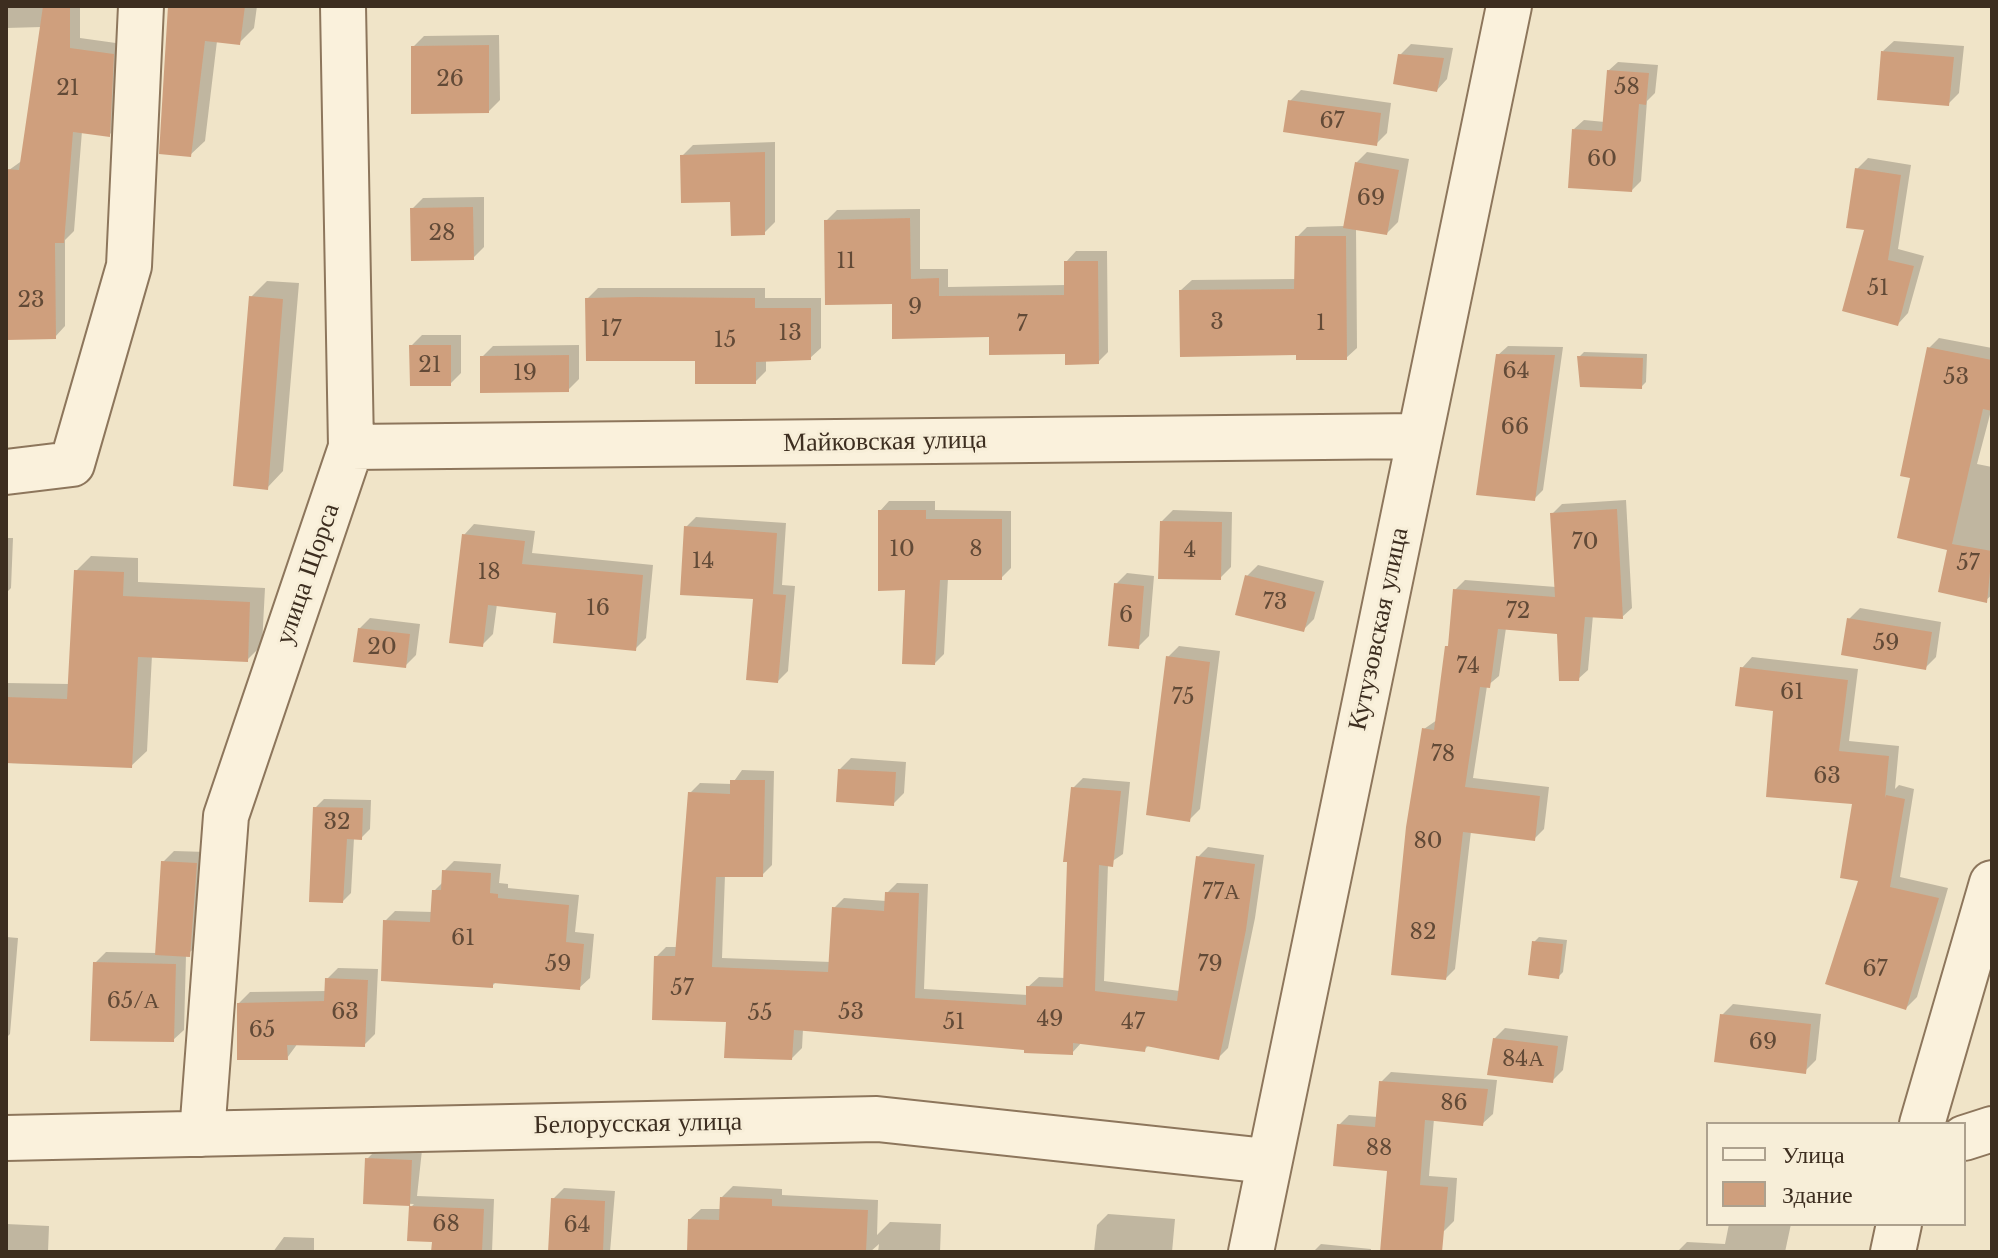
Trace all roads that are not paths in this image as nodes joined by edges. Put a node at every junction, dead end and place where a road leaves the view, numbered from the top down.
1 (141, 6) edge
2 (343, 6) edge
3 (1509, 6) edge
4 (1419, 436) junction
5 (351, 447) junction
6 (6, 472) edge
7 (1992, 883) edge
8 (1923, 1122) edge
9 (1992, 1129) edge
10 (202, 1134) junction
11 (1966, 1137) edge
12 (6, 1138) edge
13 (1267, 1161) junction
14 (1899, 1226) edge
15 (1251, 1252) edge
16 (1893, 1252) edge

1 - 6 street
2 - 5 street, улица Щорса
3 - 4 street, Кутузовская улица
4 - 5 street, Майковская улица
4 - 13 street, Кутузовская улица
5 - 10 street, улица Щорса
7 - 8 street
9 - 11 street
10 - 12 street, Белорусская улица
10 - 13 street, Белорусская улица
13 - 15 street, Кутузовская улица
14 - 16 street

